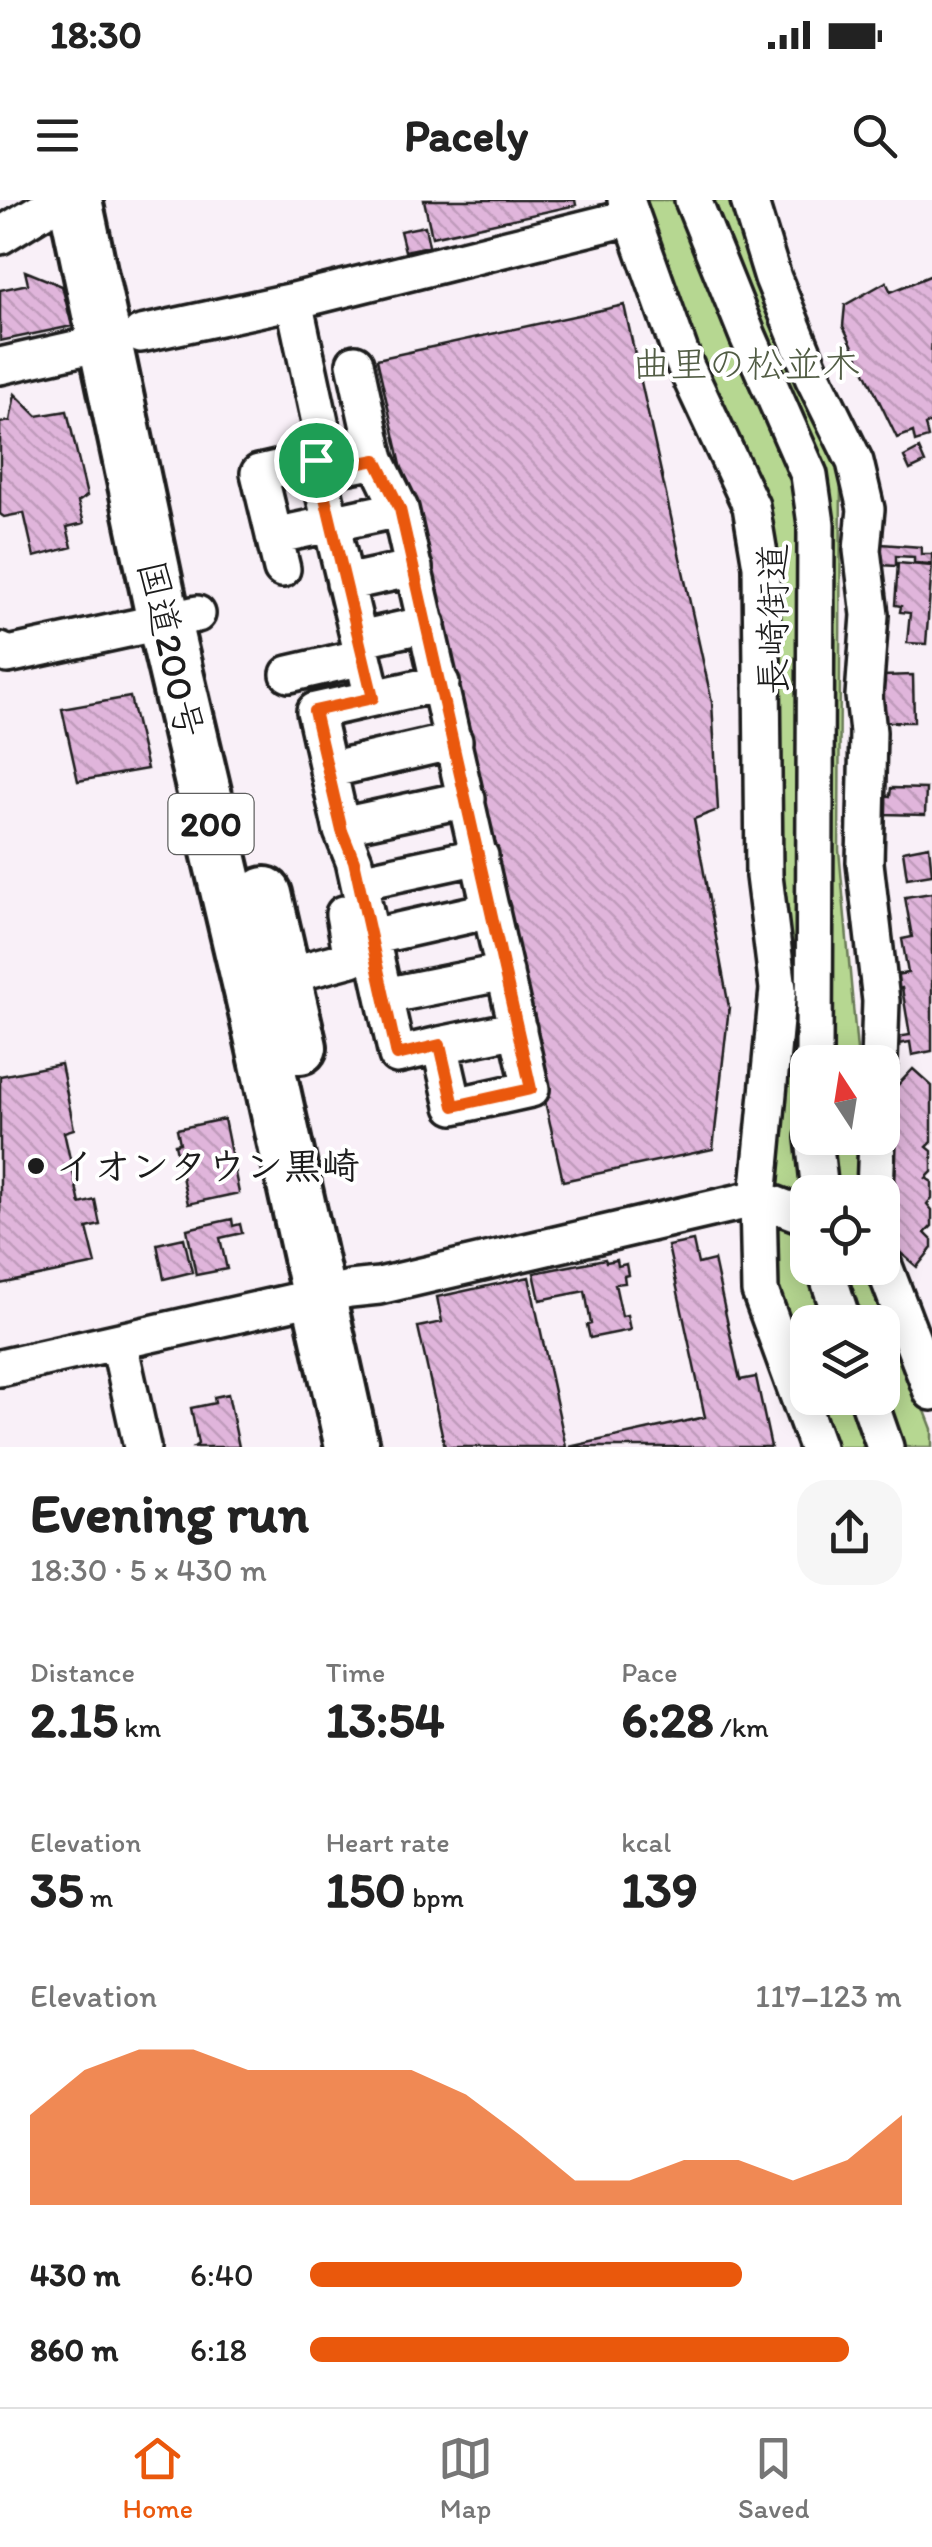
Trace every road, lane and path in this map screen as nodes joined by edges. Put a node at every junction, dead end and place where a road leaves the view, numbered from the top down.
1 (59, 200) edge
2 (75, 200) edge
3 (110, 200) edge
4 (693, 200) edge
5 (749, 200) edge
6 (629, 208) edge
7 (0, 236) edge
8 (294, 301) junction
9 (124, 338) junction
10 (355, 363) dead end
11 (0, 366) edge
12 (376, 460) junction
13 (323, 465) junction
14 (400, 509) junction
15 (331, 523) junction
16 (414, 568) junction
17 (345, 583) junction
18 (181, 618) junction
19 (427, 624) junction
20 (361, 648) junction
21 (0, 652) edge
22 (289, 674) dead end
23 (441, 684) junction
24 (373, 698) junction
25 (454, 741) junction
26 (328, 770) junction
27 (467, 799) junction
28 (341, 826) junction
29 (480, 856) junction
30 (357, 872) junction
31 (492, 910) junction
32 (371, 937) junction
33 (505, 972) junction
34 (285, 976) junction
35 (384, 996) junction
36 (518, 1029) junction
37 (440, 1045) junction
38 (814, 1045) edge
39 (880, 1045) edge
40 (758, 1198) junction
41 (790, 1210) edge
42 (891, 1285) edge
43 (335, 1294) junction
44 (119, 1343) junction
45 (0, 1368) edge
46 (932, 1392) edge
47 (874, 1415) edge
48 (142, 1447) edge
49 (352, 1447) edge
50 (384, 1447) edge
51 (817, 1447) edge
52 (885, 1447) edge

1 - 7 street
2 - 9 highway, 国道200号 / 200
3 - 9 highway, 国道200号 / 200
4 - 38 street, 長崎街道
5 - 39 street
6 - 8 street
6 - 40 street
8 - 9 street
8 - 13 street
9 - 11 street
9 - 18 highway, 国道200号 / 200
10 - 12 street
12 - 13 street
12 - 14 street
13 - 15 street
13 - 15 street
14 - 15 street
14 - 16 street
15 - 17 street
16 - 17 street
16 - 19 street
17 - 20 street
18 - 21 street
18 - 34 highway, 国道200号 / 200
18 - 43 highway, 国道200号 / 200
19 - 20 street
19 - 23 street
20 - 22 street
20 - 24 street
23 - 24 street
23 - 25 street
24 - 26 street
25 - 26 street
25 - 27 street
26 - 28 street
27 - 28 street
27 - 29 street
28 - 30 street
29 - 30 street
29 - 31 street
30 - 32 street
30 - 34 street
31 - 32 street
31 - 33 street
32 - 35 street
33 - 35 street
33 - 36 street
34 - 43 highway, 国道200号 / 200
35 - 37 street
36 - 37 street
36 - 37 street
40 - 41 street
40 - 43 street
40 - 51 street
42 - 46 street
43 - 44 street
43 - 49 highway, 国道200号 / 200
43 - 50 highway, 国道200号 / 200
44 - 45 street
44 - 48 street
47 - 52 street

